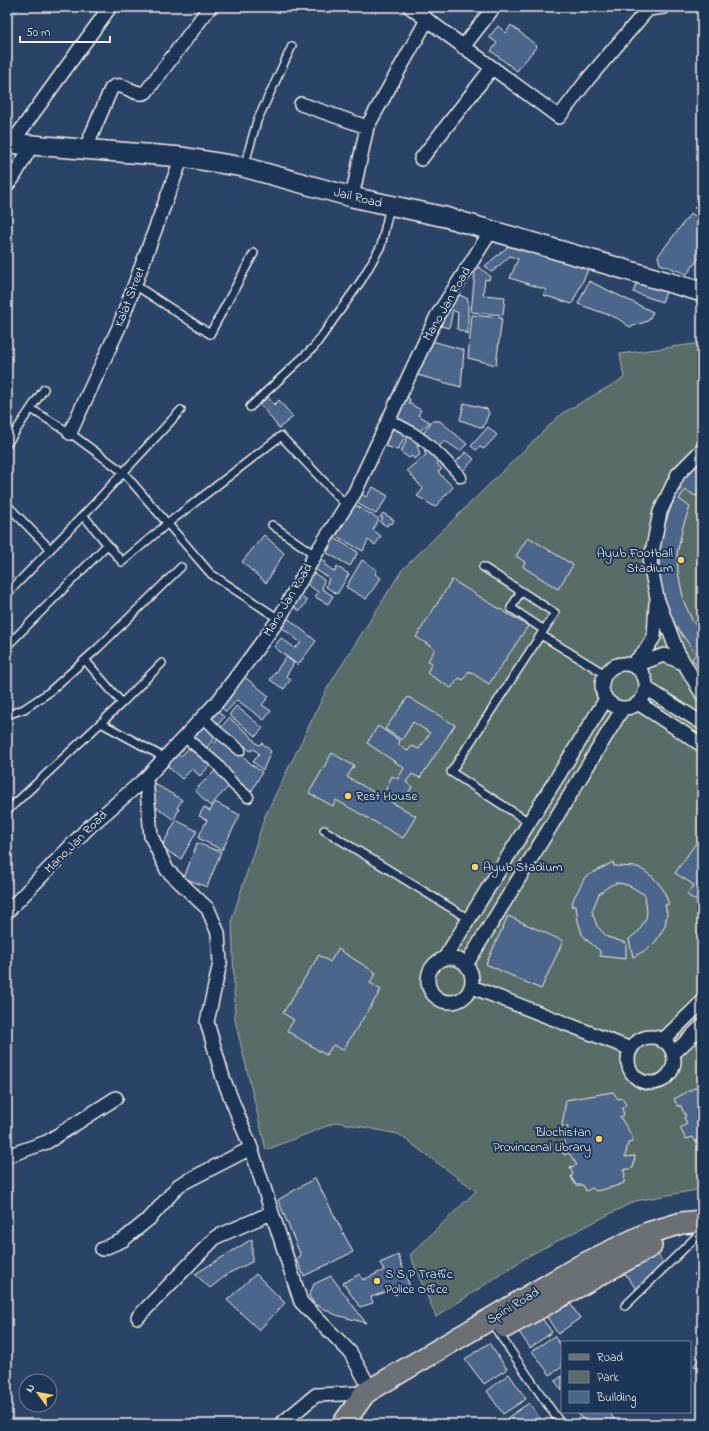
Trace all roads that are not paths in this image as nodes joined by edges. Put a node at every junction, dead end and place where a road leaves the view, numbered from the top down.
1 (110, 7) edge
2 (210, 7) edge
3 (410, 7) edge
4 (494, 7) edge
5 (664, 7) edge
6 (648, 8) edge
7 (427, 20) junction
8 (292, 46) dead end
9 (463, 47) junction
10 (492, 68) junction
11 (301, 104) dead end
12 (366, 127) junction
13 (9, 143) edge
14 (32, 146) junction
15 (85, 150) junction
16 (182, 157) junction
17 (421, 159) dead end
18 (244, 167) junction
19 (7, 185) edge
20 (352, 197) junction
21 (390, 205) junction
22 (491, 231) junction
23 (254, 253) dead end
24 (135, 285) junction
25 (702, 292) edge
26 (44, 389) dead end
27 (250, 407) dead end
28 (31, 409) junction
29 (181, 410) dead end
30 (388, 420) junction
31 (70, 433) junction
32 (7, 444) edge
33 (702, 450) edge
34 (123, 472) junction
35 (461, 477) dead end
36 (7, 505) edge
37 (346, 505) junction
38 (83, 515) junction
39 (167, 524) junction
40 (272, 525) dead end
41 (107, 545) junction
42 (50, 550) junction
43 (315, 555) junction
44 (181, 567) dead end
45 (483, 567) dead end
46 (521, 591) junction
47 (7, 594) edge
48 (657, 598) junction
49 (280, 619) junction
50 (542, 632) junction
51 (7, 646) edge
52 (85, 660) junction
53 (162, 663) dead end
54 (683, 663) junction
55 (634, 666) junction
56 (605, 674) junction
57 (646, 688) junction
58 (702, 694) edge
59 (606, 699) junction
60 (122, 703) junction
61 (638, 703) junction
62 (623, 708) junction
63 (7, 715) edge
64 (203, 718) junction
65 (101, 723) junction
66 (702, 723) edge
67 (185, 736) junction
68 (702, 745) edge
69 (240, 750) dead end
70 (164, 758) junction
71 (146, 778) junction
72 (248, 796) dead end
73 (7, 811) edge
74 (529, 822) junction
75 (324, 830) dead end
76 (7, 912) edge
77 (469, 919) junction
78 (444, 959) junction
79 (466, 965) junction
80 (472, 987) junction
81 (702, 1002) edge
82 (702, 1026) edge
83 (662, 1041) junction
84 (631, 1049) junction
85 (673, 1054) junction
86 (116, 1098) dead end
87 (251, 1148) junction
88 (7, 1156) edge
89 (271, 1213) junction
90 (701, 1230) edge
91 (102, 1249) dead end
92 (625, 1306) dead end
93 (138, 1316) dead end
94 (497, 1331) junction
95 (368, 1392) junction
96 (281, 1424) edge
97 (343, 1424) edge
98 (356, 1424) edge
99 (561, 1424) edge

1 - 13 street
2 - 15 street
3 - 7 street
4 - 9 street
5 - 6 street
6 - 10 street
7 - 9 street
7 - 12 street
8 - 18 lane
9 - 10 street
10 - 17 street
11 - 12 street
12 - 20 street
13 - 14 main road, Jail Road
14 - 15 main road, Jail Road
14 - 19 street
15 - 16 main road, Jail Road
16 - 18 main road, Jail Road
16 - 24 street, Kalat Street
18 - 20 main road, Jail Road
20 - 21 main road, Jail Road
21 - 22 main road, Jail Road
21 - 27 lane
22 - 25 main road, Jail Road
22 - 30 street, Mano Jan Road
23 - 24 lane
24 - 31 street, Kalat Street
26 - 28 lane
28 - 31 lane
28 - 32 lane
29 - 34 lane
30 - 35 street
30 - 37 street, Mano Jan Road
31 - 34 lane
33 - 48 street
34 - 38 lane
34 - 39 lane
36 - 42 lane
37 - 39 lane
37 - 43 street, Mano Jan Road
38 - 41 lane
38 - 42 lane
39 - 41 lane
39 - 49 lane
40 - 43 lane
41 - 51 lane
42 - 47 lane
43 - 49 street, Mano Jan Road
44 - 52 lane
45 - 46 lane
46 - 50 lane
46 - 50 lane
48 - 54 street
48 - 55 street
49 - 64 street, Mano Jan Road
50 - 56 lane
50 - 74 lane
52 - 60 lane
52 - 63 lane
53 - 60 lane
54 - 55 street
54 - 58 street
55 - 56 street
55 - 57 street
56 - 59 street
57 - 61 street
57 - 66 street
59 - 62 street
59 - 74 street
60 - 65 lane
61 - 62 street
61 - 68 street
62 - 79 street
64 - 67 street, Mano Jan Road
64 - 69 street
65 - 70 lane
65 - 73 lane
67 - 70 street, Mano Jan Road
67 - 72 street
70 - 71 street, Mano Jan Road
71 - 76 street, Mano Jan Road
71 - 87 street
74 - 77 street
75 - 77 lane
77 - 78 street
78 - 79 street
78 - 80 street
79 - 80 street
80 - 84 street
81 - 83 street
82 - 85 street
83 - 84 street
83 - 85 street
84 - 85 street
86 - 88 street
87 - 89 street
87 - 91 street
89 - 93 street
89 - 95 street
90 - 92 lane
90 - 94 main road, Spini Road
90 - 95 main road, Spini Road
94 - 98 main road, Spini Road
94 - 99 lane
95 - 96 street
95 - 97 main road, Spini Road

